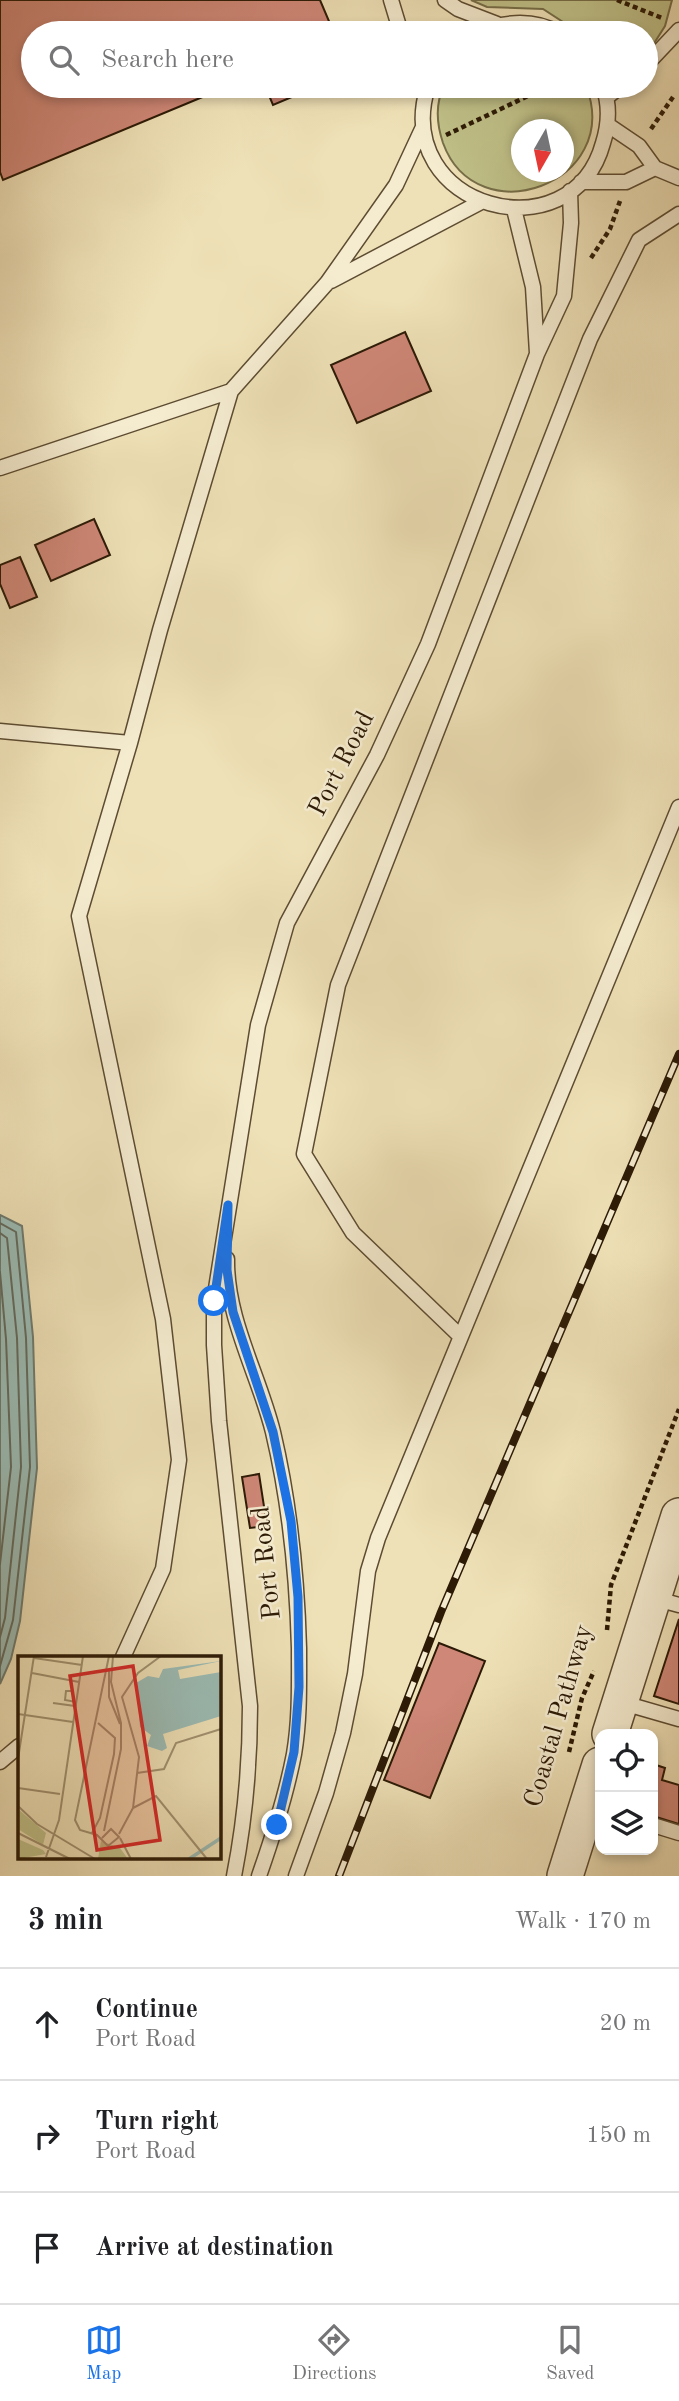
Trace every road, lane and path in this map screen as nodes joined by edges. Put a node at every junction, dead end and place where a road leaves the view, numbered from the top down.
1 (391, 0) edge
2 (444, 0) edge
3 (617, 0) edge
4 (397, 21) edge
5 (489, 21) edge
6 (674, 25) edge
7 (658, 48) edge
8 (422, 98) edge
9 (424, 98) edge
10 (524, 98) edge
11 (606, 98) edge
12 (423, 102) junction
13 (608, 125) junction
14 (423, 127) junction
15 (446, 135) dead end
16 (655, 168) junction
17 (679, 178) edge
18 (576, 187) junction
19 (481, 202) junction
20 (514, 209) junction
21 (679, 214) edge
22 (327, 283) junction
23 (537, 354) junction
24 (231, 391) junction
25 (0, 468) edge
26 (0, 731) edge
27 (130, 743) junction
28 (679, 807) edge
29 (228, 1205) junction
30 (460, 1336) junction
31 (679, 1409) edge
32 (679, 1516) edge
33 (673, 1552) edge
34 (666, 1601) edge
35 (607, 1632) dead end
36 (123, 1656) edge
37 (597, 1665) dead end
38 (615, 1718) edge
39 (679, 1719) edge
40 (18, 1747) edge
41 (0, 1762) edge
42 (584, 1763) edge
43 (594, 1806) edge
44 (658, 1827) edge
45 (679, 1833) edge
46 (234, 1876) edge
47 (259, 1876) edge
48 (296, 1876) edge
49 (565, 1876) edge

1 - 4 lane
2 - 5 lane
3 - 6 path
6 - 7 lane
8 - 12 lane
9 - 12 lane
10 - 15 path
11 - 13 lane
12 - 14 lane
13 - 16 lane
13 - 18 lane
14 - 19 lane
14 - 22 lane
16 - 17 lane
16 - 18 lane
18 - 20 lane
18 - 23 lane, Port Road
19 - 20 lane
19 - 22 lane
20 - 23 lane, Port Road
21 - 30 lane
22 - 24 lane
23 - 29 lane, Port Road
24 - 25 lane
24 - 27 lane
26 - 27 lane
27 - 36 lane
28 - 30 lane
29 - 46 lane, Port Road
29 - 47 lane, Port Road
30 - 48 lane
31 - 35 path, Coastal Pathway
32 - 33 street
33 - 34 street
34 - 38 street
37 - 42 path, Coastal Pathway
38 - 39 lane
40 - 41 lane
42 - 43 street
43 - 49 street
44 - 45 lane

